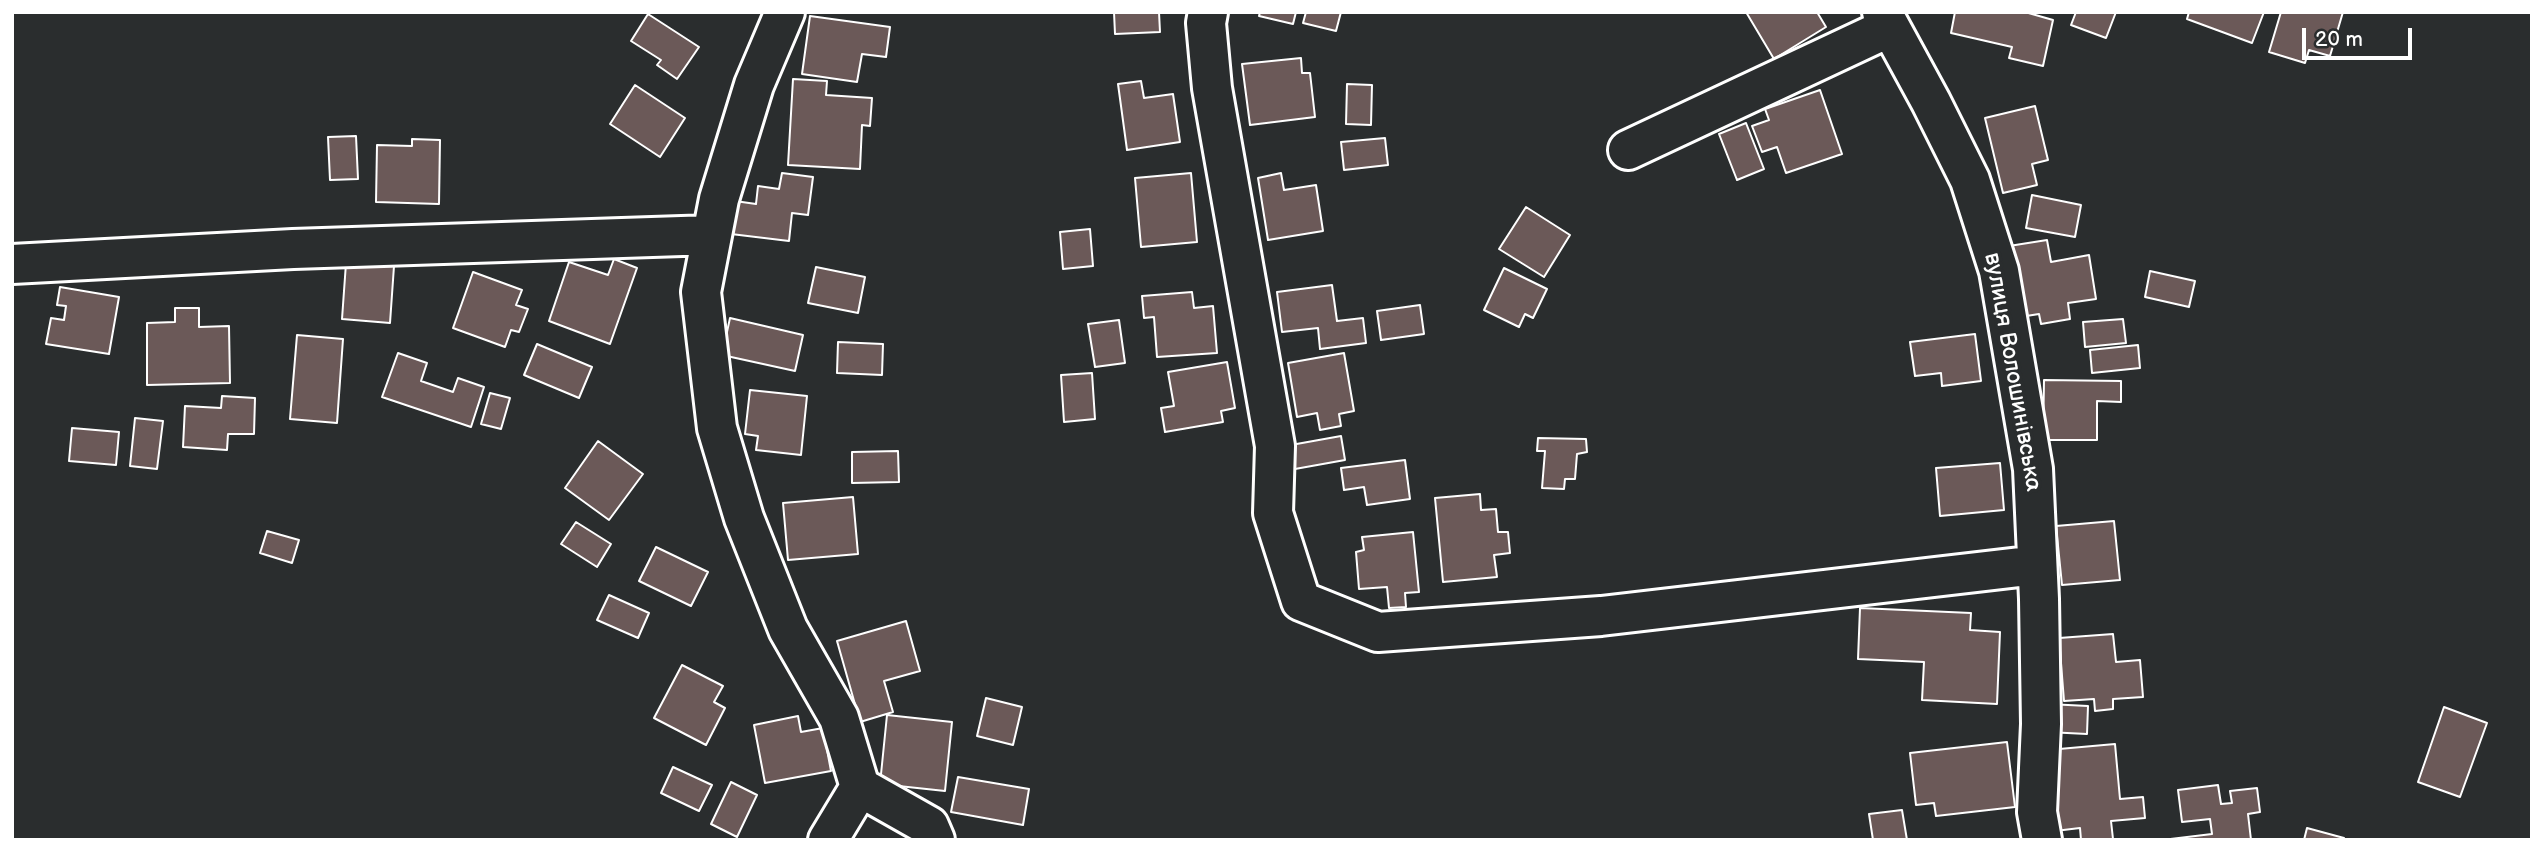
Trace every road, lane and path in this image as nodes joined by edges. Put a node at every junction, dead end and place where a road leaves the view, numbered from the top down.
1 (785, 12) edge
2 (1208, 12) edge
3 (1886, 20) edge
4 (1628, 150) dead end
5 (712, 235) junction
6 (12, 264) edge
7 (2037, 565) junction
8 (860, 787) junction
9 (828, 840) edge
10 (935, 840) edge
11 (2042, 840) edge

1 - 5 street
2 - 7 street
3 - 4 street
3 - 7 street, вулиця Волошинівська
5 - 6 street
5 - 8 street
7 - 11 street, вулиця Волошинівська
8 - 9 street
8 - 10 street

